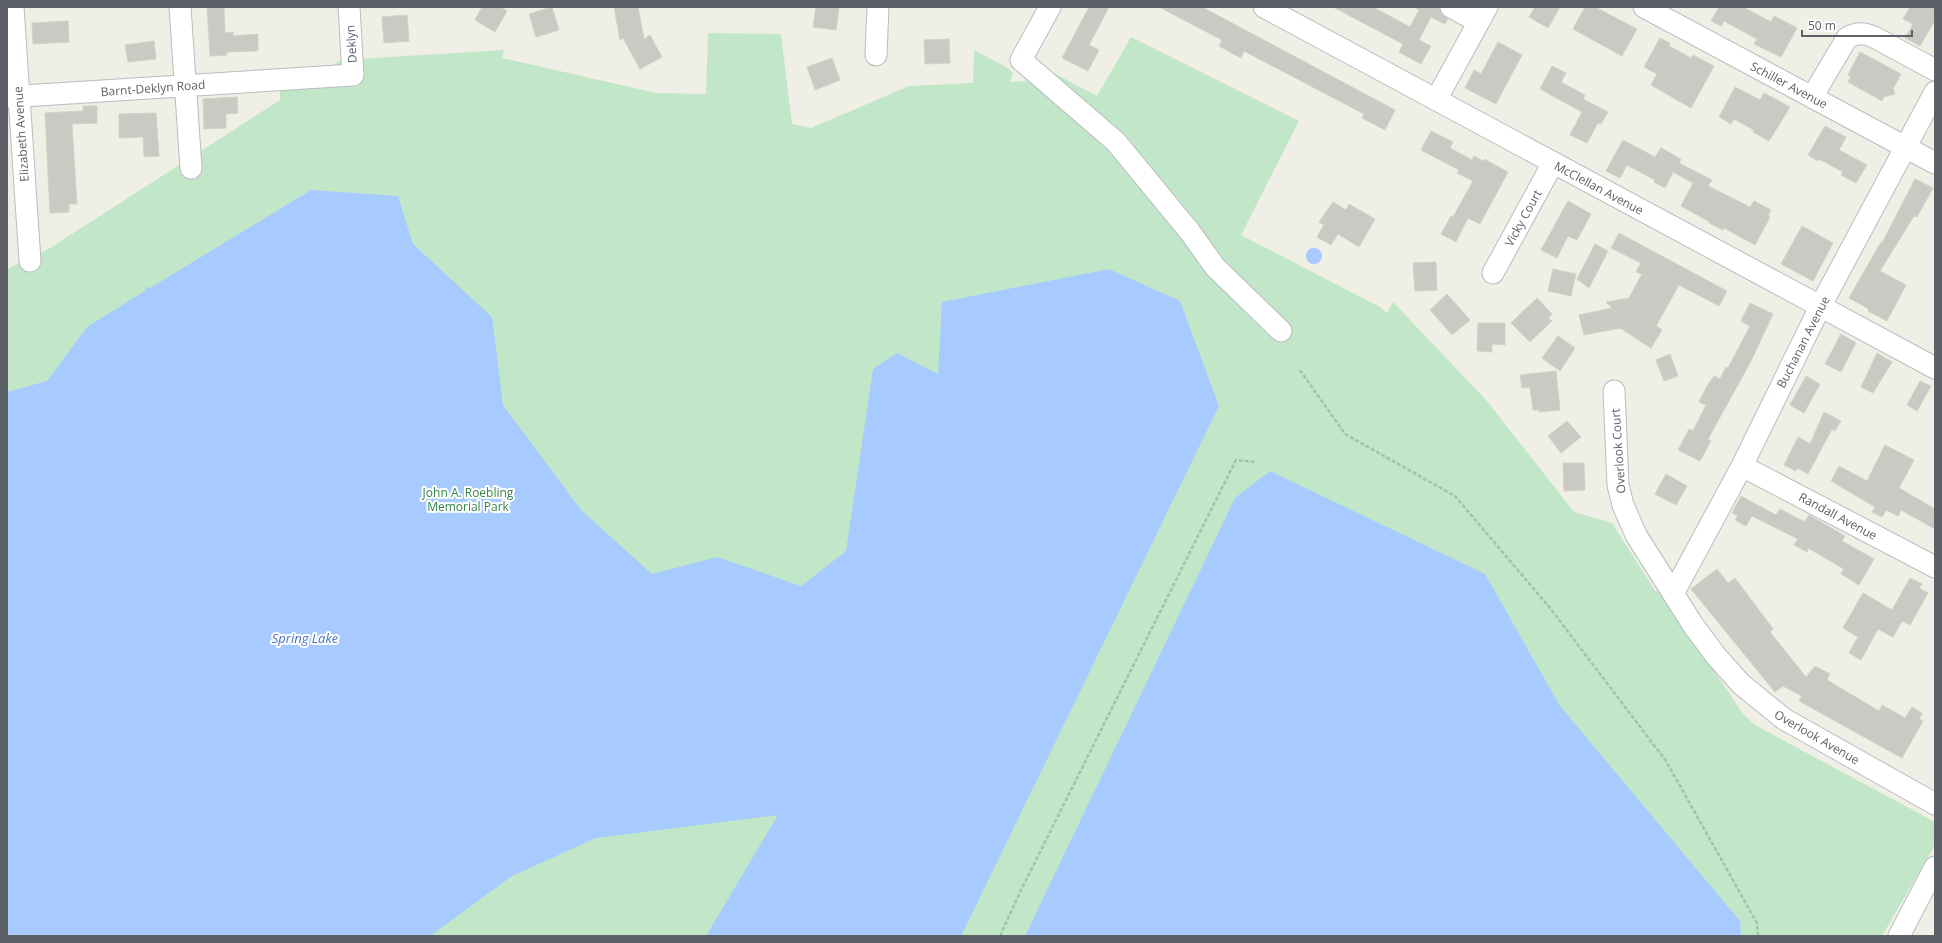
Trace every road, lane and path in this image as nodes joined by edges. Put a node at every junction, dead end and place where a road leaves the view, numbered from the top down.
1 (13, 7) edge
2 (180, 7) edge
3 (348, 7) edge
4 (878, 7) edge
5 (1050, 7) edge
6 (1264, 7) edge
7 (1451, 7) edge
8 (1644, 7) edge
9 (1483, 15) edge
10 (876, 55) dead end
11 (1935, 70) edge
12 (299, 78) joint
13 (185, 86) junction
14 (1935, 92) edge
15 (13, 96) edge
16 (1812, 97) junction
17 (1436, 100) junction
18 (1906, 148) junction
19 (1553, 163) junction
20 (1935, 163) edge
21 (191, 168) dead end
22 (30, 261) dead end
23 (1493, 274) dead end
24 (1820, 307) junction
25 (1281, 331) dead end
26 (1935, 368) edge
27 (1300, 370) dead end
28 (1614, 391) dead end
29 (1257, 462) dead end
30 (1742, 466) junction
31 (1935, 567) edge
32 (1674, 592) junction
33 (1935, 804) edge
34 (1935, 867) edge
35 (1000, 936) edge
36 (1758, 936) edge
37 (1899, 936) edge

1 - 15 street, Elizabeth Avenue
2 - 13 street
3 - 12 street, Deklyn
4 - 10 street
5 - 25 street
6 - 17 street, McClellan Avenue
7 - 9 street
8 - 16 street, Schiller Avenue
9 - 17 street
11 - 16 street
12 - 13 street, Barnt-Deklyn Road
13 - 15 street, Barnt-Deklyn Road
13 - 21 street
14 - 18 street, Buchanan Avenue
15 - 22 street, Elizabeth Avenue
16 - 18 street, Schiller Avenue
17 - 19 street, McClellan Avenue
18 - 20 street, Schiller Avenue
18 - 24 street, Buchanan Avenue
19 - 23 street, Vicky Court
19 - 24 street, McClellan Avenue
24 - 26 street, McClellan Avenue
24 - 30 street, Buchanan Avenue
27 - 36 path
28 - 32 street, Overlook Court
29 - 35 path
30 - 31 street, Randall Avenue
30 - 32 street, Buchanan Avenue
32 - 33 street, Overlook Avenue
34 - 37 street

